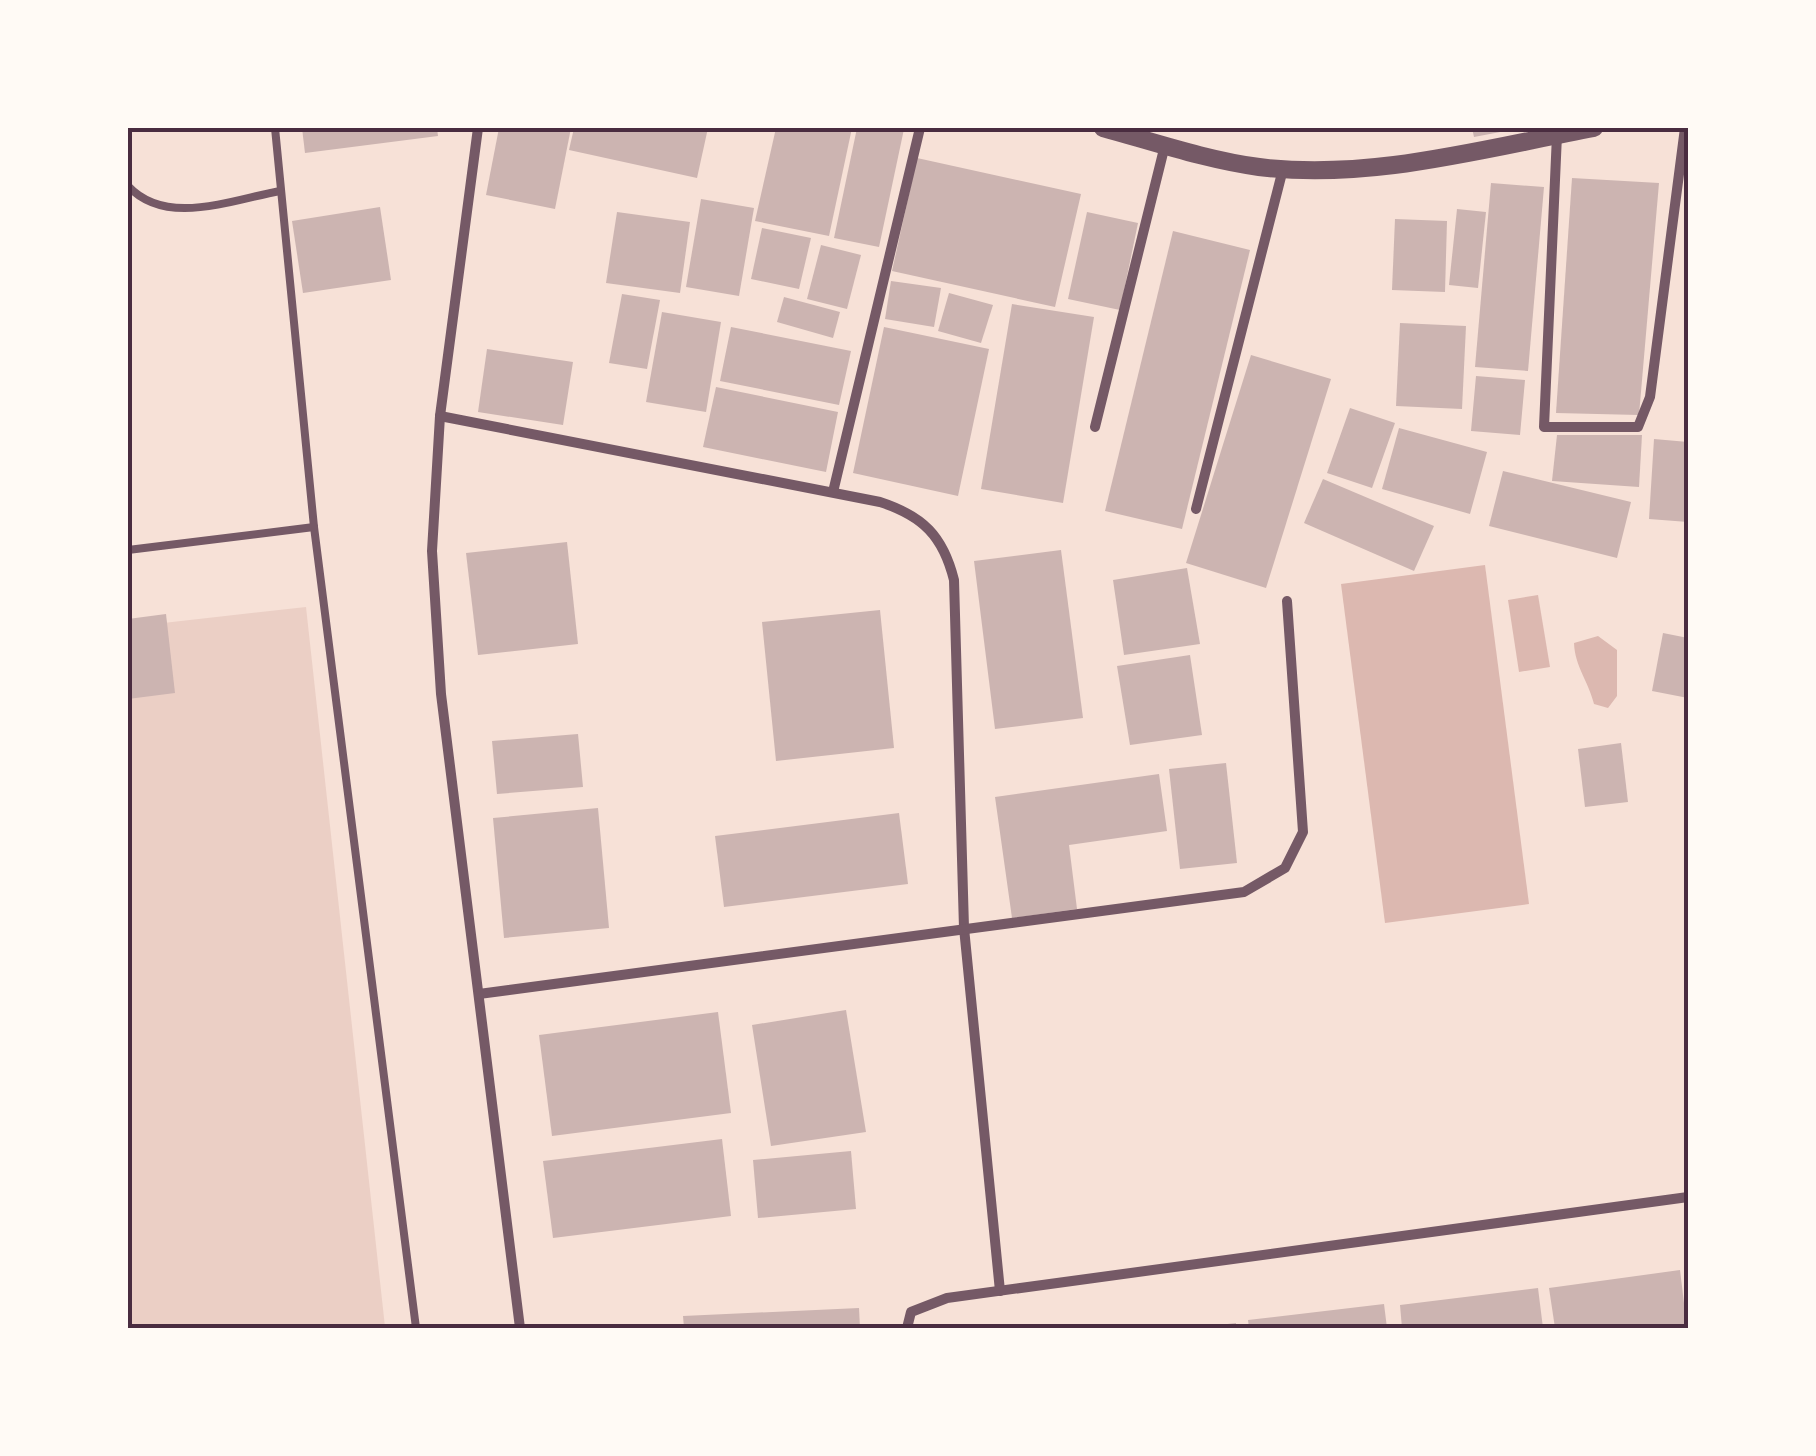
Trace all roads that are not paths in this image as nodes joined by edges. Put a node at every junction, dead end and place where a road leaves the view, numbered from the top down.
1 (275, 128) edge
2 (478, 128) edge
3 (920, 128) edge
4 (1103, 128) edge
5 (1594, 128) edge
6 (1684, 128) edge
7 (1139, 133) edge
8 (1544, 134) edge
9 (1165, 145) junction
10 (1284, 169) junction
11 (128, 186) edge
12 (280, 191) junction
13 (440, 416) junction
14 (1094, 427) dead end
15 (834, 492) junction
16 (1196, 509) dead end
17 (314, 527) junction
18 (128, 550) edge
19 (1287, 601) dead end
20 (964, 928) junction
21 (479, 994) junction
22 (1688, 1198) edge
23 (1000, 1291) junction
24 (416, 1328) edge
25 (520, 1328) edge
26 (906, 1328) edge

1 - 12 lane
2 - 13 street
3 - 15 street
4 - 7 street
5 - 8 street
6 - 8 street
7 - 9 street
8 - 10 street
9 - 10 street
9 - 14 street
10 - 16 street
11 - 12 lane
12 - 17 lane
13 - 15 street
13 - 21 street
15 - 20 street
17 - 18 lane
17 - 24 lane
19 - 20 street
20 - 21 street
20 - 23 street
21 - 25 street
22 - 23 street
23 - 26 street

